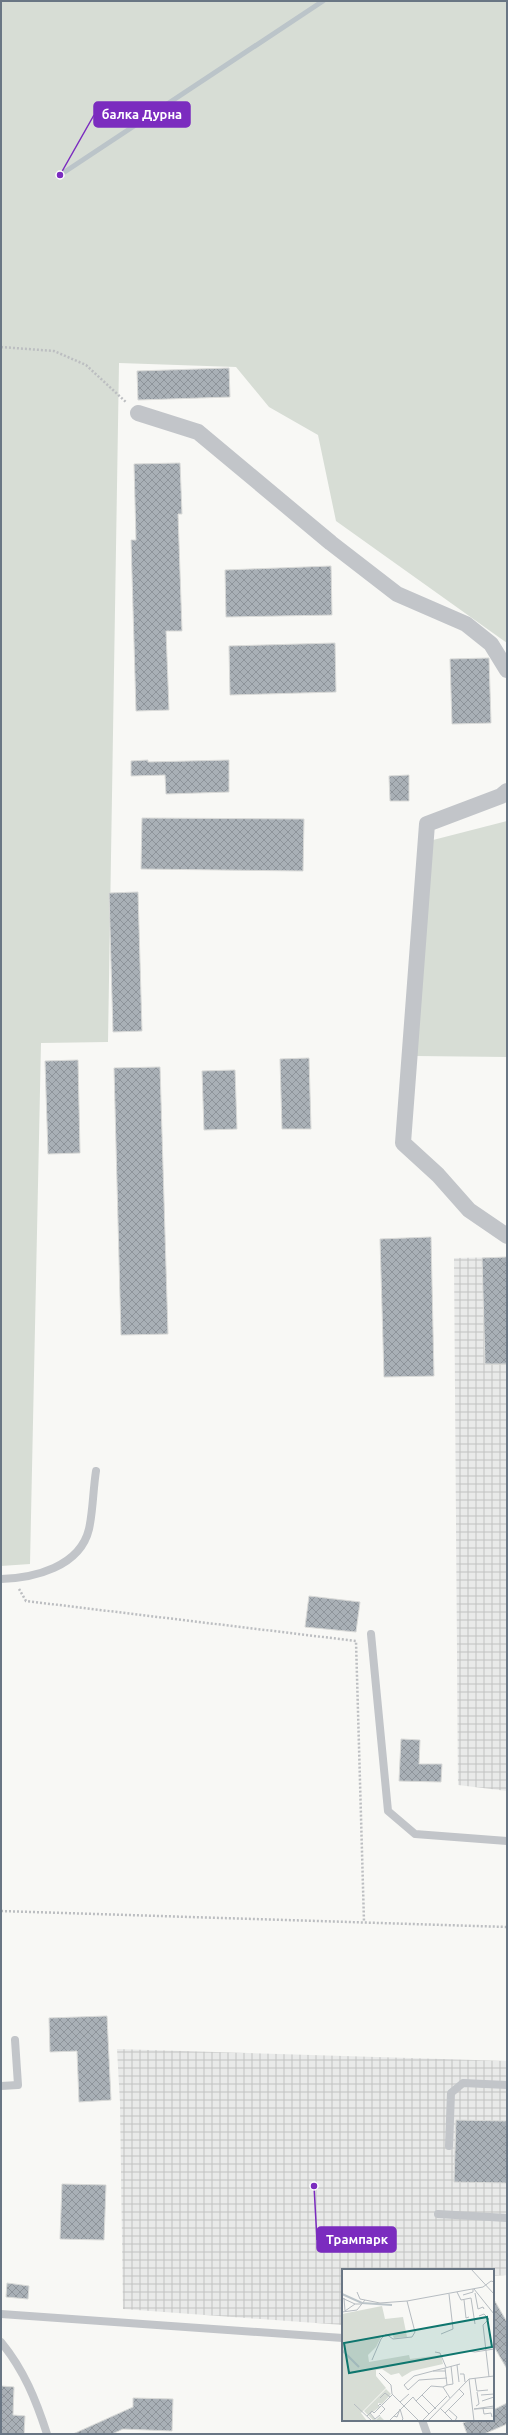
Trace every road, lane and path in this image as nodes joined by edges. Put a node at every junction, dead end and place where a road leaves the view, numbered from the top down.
1 (1, 347) edge
2 (138, 413) joint
3 (507, 670) edge
4 (507, 791) edge
5 (507, 1236) edge
6 (96, 1471) dead end
7 (1, 1579) edge
8 (12, 1579) junction
9 (370, 1634) dead end
10 (507, 1841) edge
11 (1, 1911) edge
12 (364, 1922) junction
13 (507, 1927) edge
14 (15, 2040) dead end
15 (507, 2085) edge
16 (1, 2086) edge
17 (449, 2146) dead end
18 (438, 2214) dead end
19 (507, 2218) edge
20 (1, 2314) edge
21 (342, 2338) edge
22 (1, 2342) edge
23 (422, 2421) edge
24 (47, 2434) edge
25 (427, 2434) edge

1 - 2 path
2 - 3 street
4 - 5 street
6 - 8 lane
7 - 8 lane
8 - 12 path
9 - 10 lane
11 - 12 path
12 - 13 path
14 - 16 lane
15 - 17 lane
18 - 19 lane
20 - 21 lane
22 - 24 lane
23 - 25 lane

